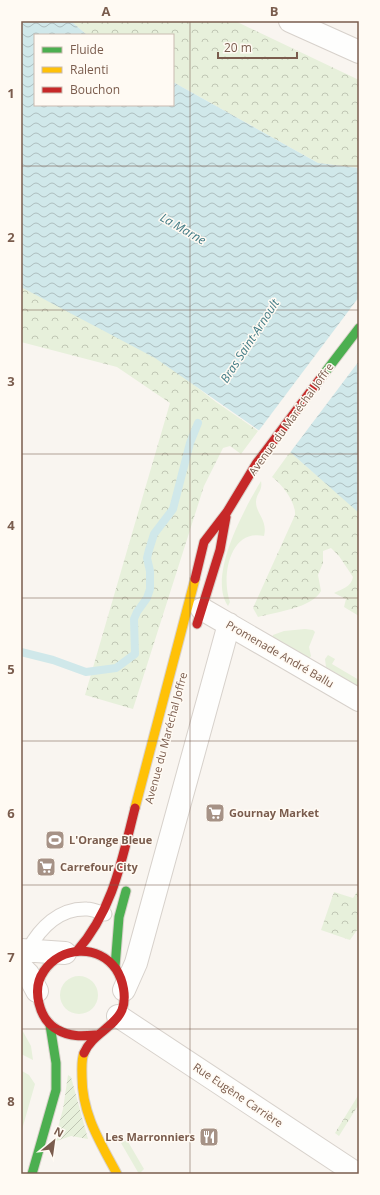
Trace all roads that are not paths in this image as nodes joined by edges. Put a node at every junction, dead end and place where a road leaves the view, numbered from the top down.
1 (290, 21) edge
2 (359, 52) edge
3 (359, 328) edge
4 (227, 512) junction
5 (202, 609) junction
6 (229, 624) junction
7 (196, 630) dead end
8 (359, 700) edge
9 (128, 881) dead end
10 (105, 914) junction
11 (71, 952) junction
12 (23, 956) edge
13 (115, 967) junction
14 (124, 990) junction
15 (37, 991) junction
16 (118, 1016) junction
17 (50, 1025) junction
18 (96, 1035) junction
19 (32, 1174) edge
20 (117, 1174) edge
21 (357, 1174) edge

1 - 2 street
3 - 4 main road, Avenue du Maréchal Joffre
4 - 5 main road, Avenue du Maréchal Joffre
4 - 10 main road, Avenue du Maréchal Joffre
5 - 6 street, Promenade André Ballu
5 - 7 main road, Avenue du Maréchal Joffre
6 - 8 street, Promenade André Ballu
6 - 14 street, Avenue du Maréchal Joffre
9 - 13 main road, Avenue du Maréchal Joffre
10 - 11 main road, Avenue du Maréchal Joffre
10 - 12 lane
11 - 12 street
11 - 13 main road
11 - 15 main road, Avenue du Maréchal Joffre
12 - 15 street
13 - 14 main road, Avenue du Maréchal Joffre
14 - 16 main road, Avenue du Maréchal Joffre
15 - 17 main road, Avenue du Maréchal Joffre
16 - 18 main road, Avenue du Maréchal Joffre
16 - 21 street, Rue Eugène Carrière
17 - 18 main road, Avenue du Maréchal Joffre
17 - 19 main road, Avenue du Maréchal Joffre
18 - 20 main road

